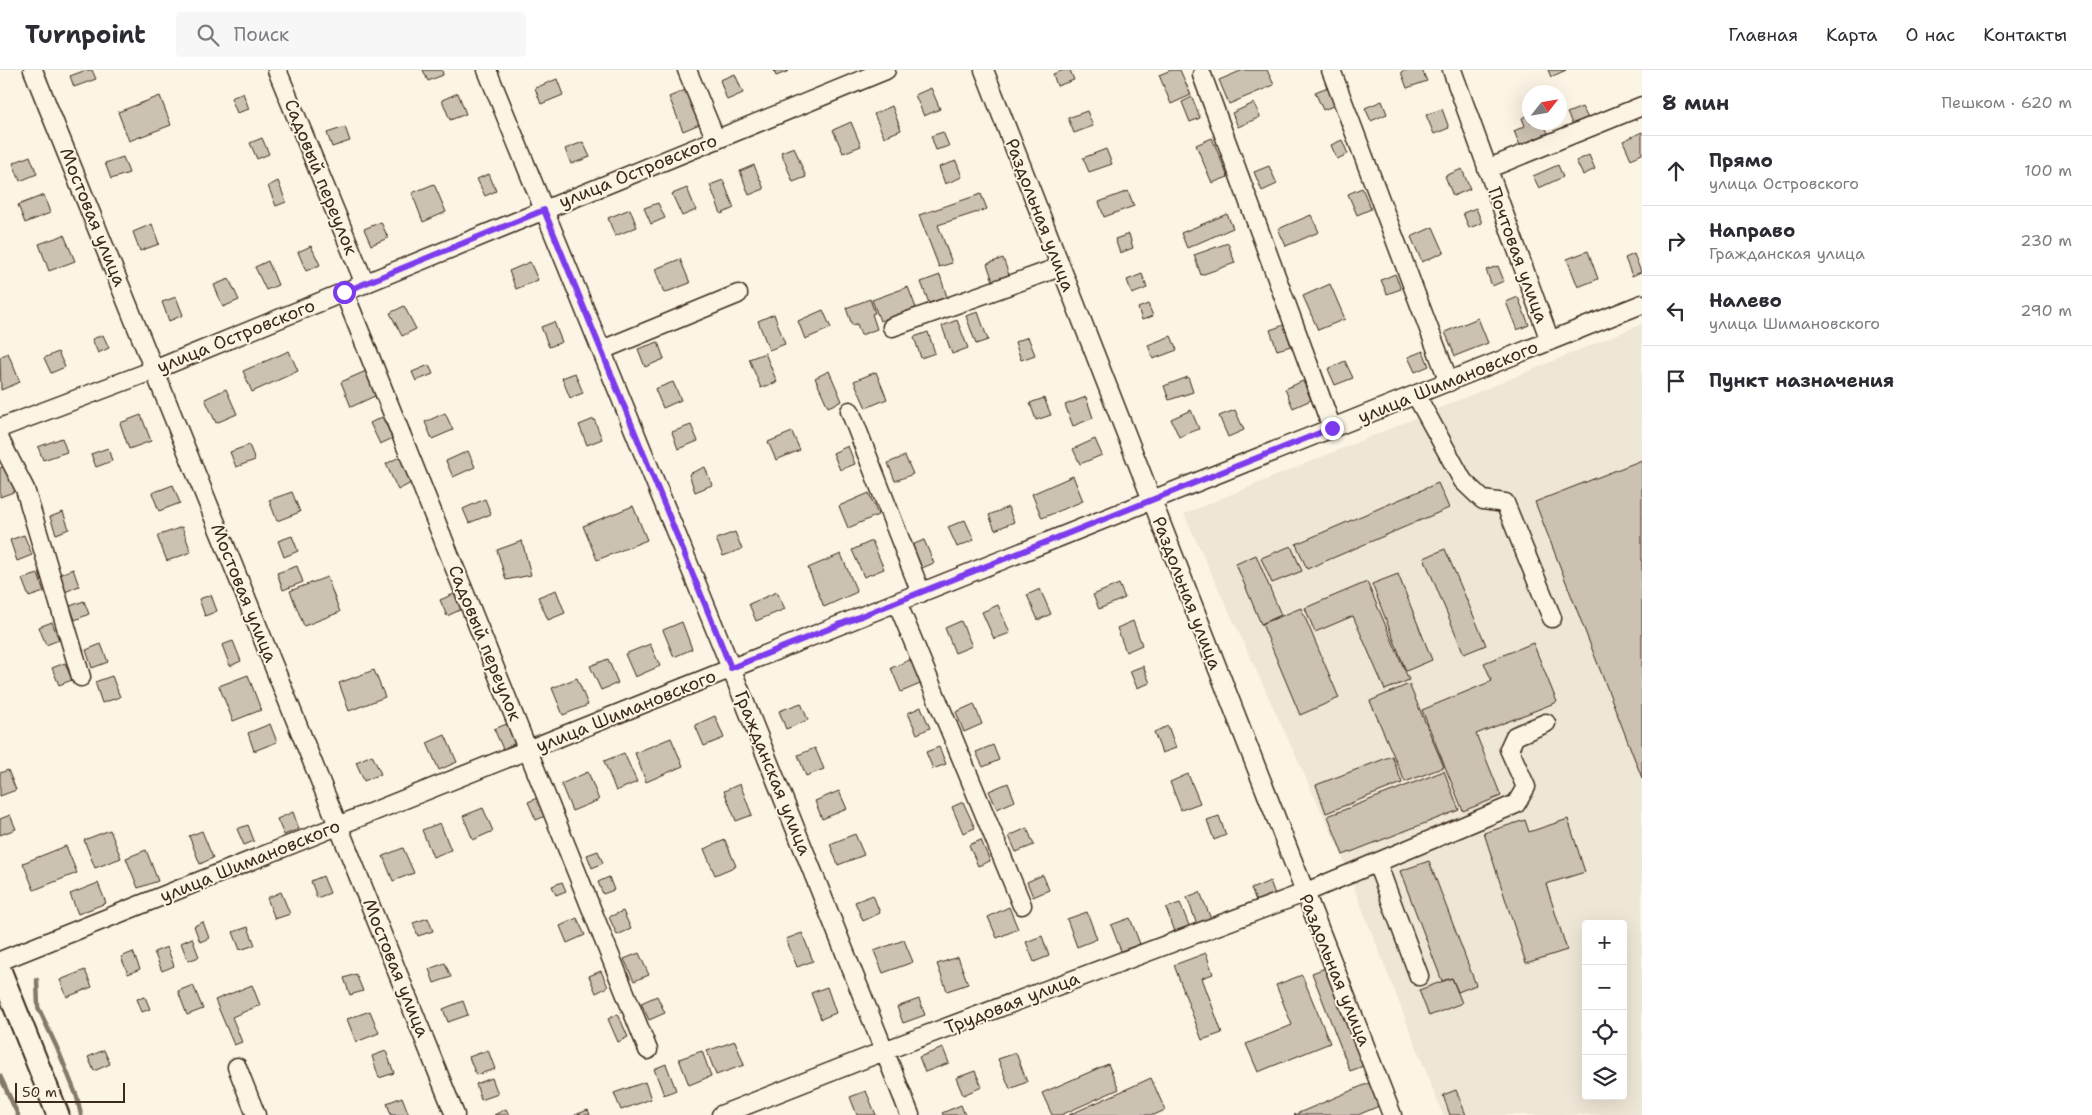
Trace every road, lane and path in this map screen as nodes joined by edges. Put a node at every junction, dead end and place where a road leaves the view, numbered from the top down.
1 (33, 70) edge
2 (277, 70) edge
3 (487, 70) edge
4 (688, 70) edge
5 (886, 70) edge
6 (984, 70) edge
7 (1331, 70) edge
8 (1452, 70) edge
9 (1202, 75) dead end
10 (1642, 106) edge
11 (716, 140) junction
12 (1487, 169) junction
13 (544, 210) junction
14 (1060, 267) junction
15 (365, 284) junction
16 (344, 292) junction
17 (738, 294) dead end
18 (1642, 304) edge
19 (892, 327) dead end
20 (1550, 341) junction
21 (602, 350) junction
22 (154, 370) junction
23 (1449, 382) junction
24 (1416, 395) junction
25 (850, 411) dead end
26 (0, 428) edge
27 (1332, 428) junction
28 (0, 440) edge
29 (1151, 501) junction
30 (921, 593) junction
31 (897, 602) junction
32 (1552, 618) dead end
33 (731, 668) junction
34 (81, 677) dead end
35 (1546, 723) dead end
36 (528, 750) junction
37 (338, 826) junction
38 (1377, 863) junction
39 (1304, 893) junction
40 (1022, 905) dead end
41 (0, 961) edge
42 (0, 970) edge
43 (1419, 976) dead end
44 (648, 1050) dead end
45 (884, 1051) junction
46 (237, 1067) dead end
47 (729, 1114) edge
48 (58, 1115) edge
49 (256, 1115) edge
50 (455, 1115) edge
51 (910, 1115) edge
52 (1392, 1115) edge

1 - 22 street, Мостовая улица
2 - 15 street, Садовый переулок
3 - 13 street, Гражданская улица
4 - 11 street
5 - 11 street, улица Островского
6 - 14 street, Раздольная улица
7 - 23 street
8 - 12 street, Почтовая улица
9 - 27 street
10 - 12 street, Почтовая улица
11 - 13 street, улица Островского
12 - 20 street, Почтовая улица
13 - 15 street, улица Островского
13 - 21 street, Гражданская улица
14 - 19 street
14 - 29 street, Раздольная улица
15 - 16 street, улица Островского
16 - 22 street, улица Островского
16 - 36 street, Садовый переулок
17 - 21 street
18 - 20 street, улица Шимановского
20 - 23 street, улица Шимановского
21 - 33 street, Гражданская улица
22 - 26 street, улица Островского
22 - 37 street, Мостовая улица
23 - 24 street, улица Шимановского
24 - 27 street, улица Шимановского
24 - 32 street
25 - 30 street
27 - 29 street, улица Шимановского
28 - 34 street
29 - 30 street, улица Шимановского
29 - 39 street, Раздольная улица
30 - 31 street, улица Шимановского
31 - 33 street, улица Шимановского
31 - 40 street
33 - 36 street, улица Шимановского
33 - 45 street, Гражданская улица
35 - 38 street, Трудовая улица
36 - 37 street, улица Шимановского
36 - 44 street, Садовый переулок
37 - 41 street, улица Шимановского
37 - 50 street, Мостовая улица
38 - 39 street, Трудовая улица
38 - 43 street
39 - 45 street, Трудовая улица
39 - 52 street, Раздольная улица
42 - 48 main road
45 - 47 street, Трудовая улица
45 - 51 street, Гражданская улица
46 - 49 street

